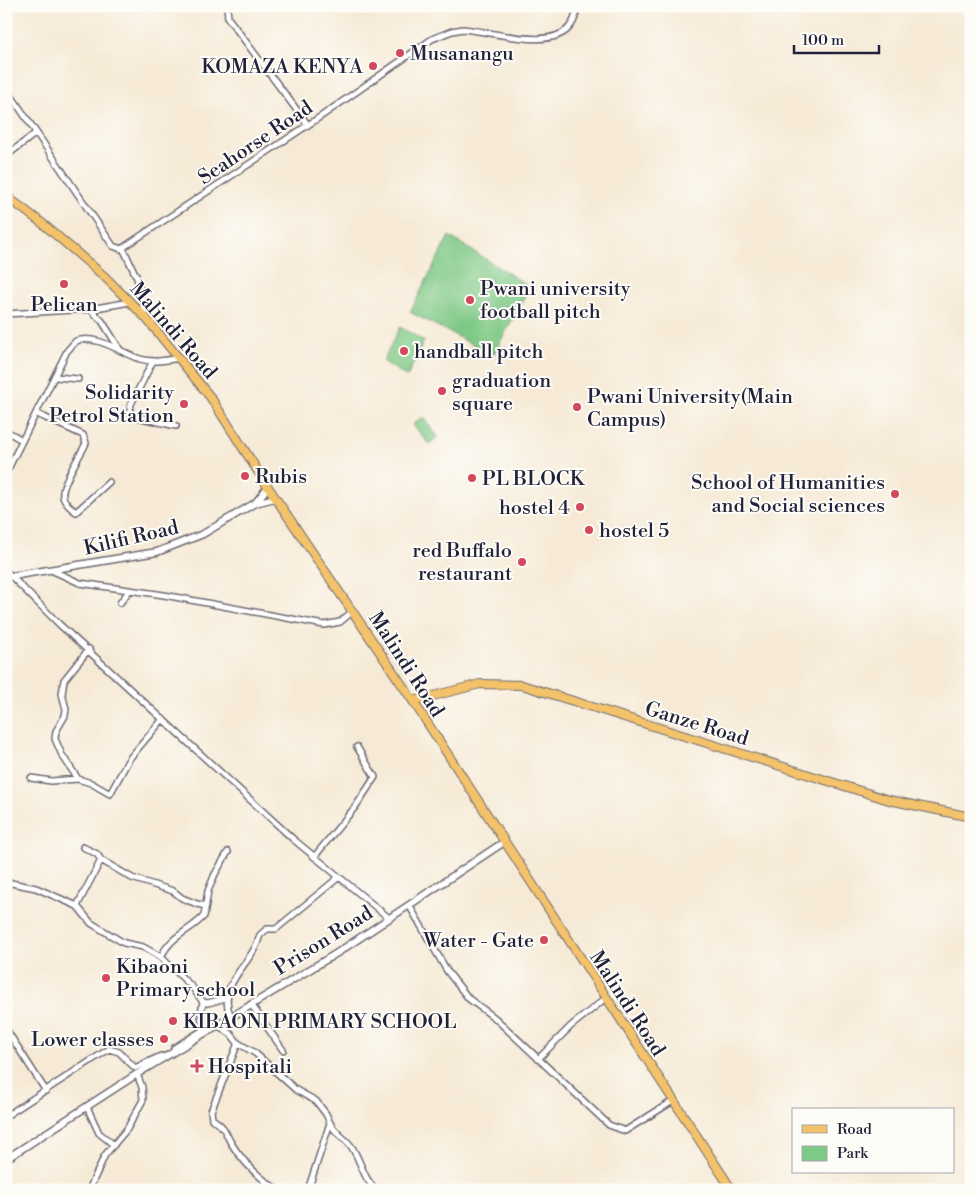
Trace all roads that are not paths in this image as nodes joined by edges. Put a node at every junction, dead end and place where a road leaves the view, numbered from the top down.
1 (227, 6) edge
2 (576, 6) edge
3 (6, 88) edge
4 (308, 125) junction
5 (36, 133) junction
6 (6, 156) edge
7 (6, 196) edge
8 (123, 248) junction
9 (130, 302) junction
10 (90, 309) junction
11 (6, 314) edge
12 (146, 318) junction
13 (119, 348) junction
14 (180, 358) junction
15 (153, 361) junction
16 (56, 376) junction
17 (78, 379) dead end
18 (37, 414) junction
19 (176, 426) dead end
20 (6, 431) edge
21 (22, 440) junction
22 (6, 473) edge
23 (109, 482) dead end
24 (268, 487) junction
25 (275, 498) junction
26 (255, 503) junction
27 (51, 570) junction
28 (6, 571) edge
29 (9, 576) edge
30 (129, 591) junction
31 (120, 603) dead end
32 (353, 611) junction
33 (89, 649) junction
34 (413, 701) junction
35 (163, 719) junction
36 (357, 747) dead end
37 (31, 778) dead end
38 (78, 779) junction
39 (971, 817) edge
40 (504, 842) junction
41 (83, 847) dead end
42 (228, 852) dead end
43 (314, 857) junction
44 (101, 860) junction
45 (339, 877) junction
46 (6, 882) edge
47 (410, 905) junction
48 (77, 906) junction
49 (206, 906) junction
50 (389, 918) junction
51 (161, 957) junction
52 (226, 998) junction
53 (606, 998) junction
54 (203, 1002) junction
55 (251, 1004) junction
56 (230, 1017) junction
57 (217, 1025) junction
58 (6, 1029) edge
59 (238, 1043) junction
60 (284, 1050) dead end
61 (538, 1059) junction
62 (137, 1074) junction
63 (46, 1091) junction
64 (673, 1101) junction
65 (87, 1107) junction
66 (6, 1116) edge
67 (330, 1123) junction
68 (114, 1145) junction
69 (6, 1159) edge
70 (89, 1190) edge
71 (278, 1190) edge
72 (308, 1190) edge
73 (376, 1190) edge
74 (732, 1190) edge

1 - 4 street
2 - 4 street, Seahorse Road
3 - 5 street
4 - 8 street, Seahorse Road
5 - 6 street
5 - 8 street
7 - 9 main road, Malindi Road
8 - 12 street
9 - 10 street
9 - 12 main road, Malindi Road
10 - 11 street
10 - 13 street
12 - 14 main road, Malindi Road
13 - 15 street
13 - 16 street
14 - 15 street
14 - 24 main road, Malindi Road
15 - 19 street
16 - 17 street
16 - 18 street
18 - 21 street
18 - 23 street
20 - 21 street
21 - 22 street
24 - 25 main road, Malindi Road
24 - 26 street, Kilifi Road
25 - 26 street, Kilifi Road
25 - 32 main road, Malindi Road
26 - 27 street, Kilifi Road
27 - 29 street, Kilifi Road
27 - 30 street
28 - 29 street
29 - 33 street
30 - 31 street
30 - 32 street
32 - 34 main road, Malindi Road
33 - 35 street
33 - 38 street
34 - 39 main road, Ganze Road
34 - 40 main road, Malindi Road
35 - 38 street
35 - 43 street
36 - 43 street
37 - 38 street
40 - 47 street, Prison Road
40 - 53 main road, Malindi Road
41 - 44 street
42 - 49 street
43 - 45 street
44 - 48 street
44 - 49 street
45 - 50 street
45 - 52 street
46 - 48 street
47 - 50 street, Prison Road
47 - 61 street
48 - 51 street
49 - 51 street
50 - 55 street, Prison Road
51 - 54 street
52 - 54 street
52 - 56 street
53 - 61 street
53 - 64 main road, Malindi Road
54 - 63 street
55 - 56 street, Prison Road
55 - 60 street
56 - 57 street, Prison Road
57 - 59 street
57 - 62 street, Prison Road
58 - 63 street
59 - 67 street
59 - 71 street
61 - 64 street
62 - 65 street, Prison Road
62 - 68 street
63 - 66 street
64 - 74 main road, Malindi Road
65 - 68 street
65 - 69 street, Prison Road
67 - 72 street
67 - 73 street
68 - 70 street

